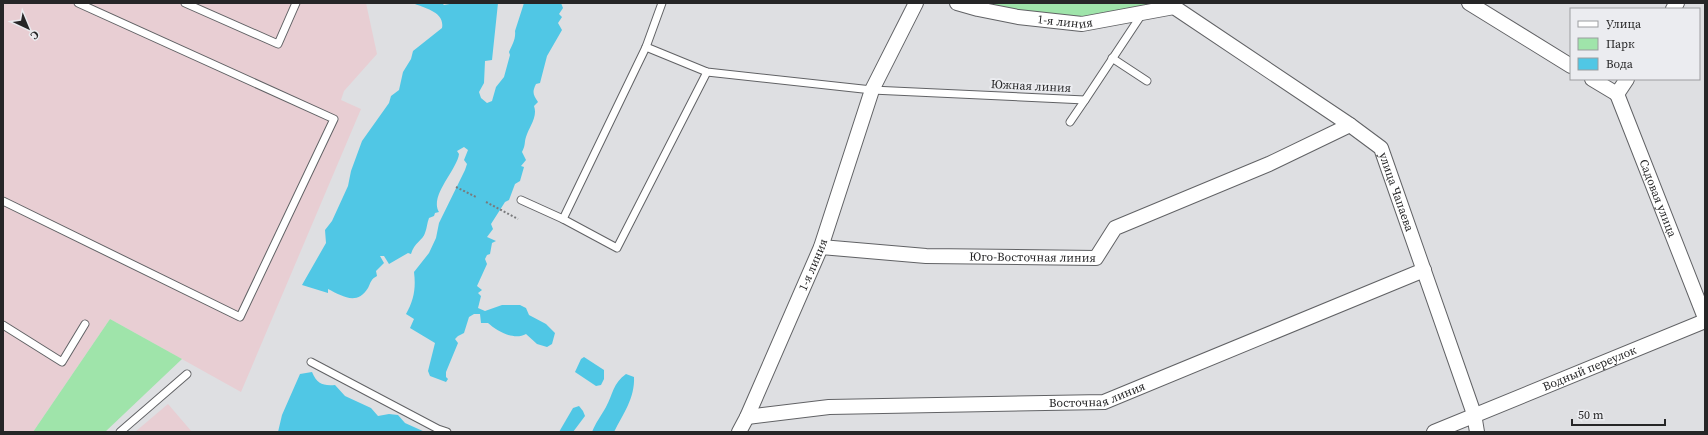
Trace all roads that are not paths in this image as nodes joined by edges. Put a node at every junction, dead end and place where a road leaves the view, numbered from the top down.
1 (78, 3) edge
2 (185, 3) edge
3 (296, 3) edge
4 (662, 3) edge
5 (916, 3) edge
6 (957, 3) edge
7 (1469, 3) edge
8 (1175, 5) edge
9 (1143, 12) junction
10 (646, 47) junction
11 (1112, 58) junction
12 (1570, 65) edge
13 (707, 72) junction
14 (1594, 80) edge
15 (1626, 80) edge
16 (1147, 81) dead end
17 (872, 90) junction
18 (1617, 94) junction
19 (1085, 100) junction
20 (1070, 122) dead end
21 (1350, 125) junction
22 (520, 200) dead end
23 (3, 201) edge
24 (563, 219) junction
25 (821, 247) junction
26 (1424, 270) junction
27 (1705, 320) edge
28 (3, 324) edge
29 (85, 324) dead end
30 (311, 362) dead end
31 (187, 374) dead end
32 (1474, 414) junction
33 (747, 417) junction
34 (120, 432) edge
35 (447, 432) edge
36 (738, 432) edge
37 (1434, 432) edge
38 (1477, 432) edge

1 - 23 lane
2 - 3 lane
4 - 10 lane
5 - 17 street, 1-я линия
6 - 9 street, 1-я линия
7 - 12 street
8 - 9 street, 1-я линия
8 - 21 street, улица Чапаева
9 - 11 lane, Южная линия
10 - 13 lane
10 - 24 lane
11 - 16 lane
11 - 19 lane, Южная линия
13 - 17 lane
13 - 24 lane
14 - 18 street
15 - 18 street
17 - 19 lane, Южная линия
17 - 25 street, 1-я линия
18 - 27 street, Садовая улица
19 - 20 lane
21 - 25 street, Юго-Восточная линия
21 - 26 street, улица Чапаева
22 - 24 lane
25 - 33 street, 1-я линия
26 - 32 street, улица Чапаева
26 - 33 street, Восточная линия
27 - 32 street, Водный переулок
28 - 29 lane
30 - 35 lane
31 - 34 lane
32 - 37 street, Водный переулок
32 - 38 street, улица Чапаева
33 - 36 street, 1-я линия

